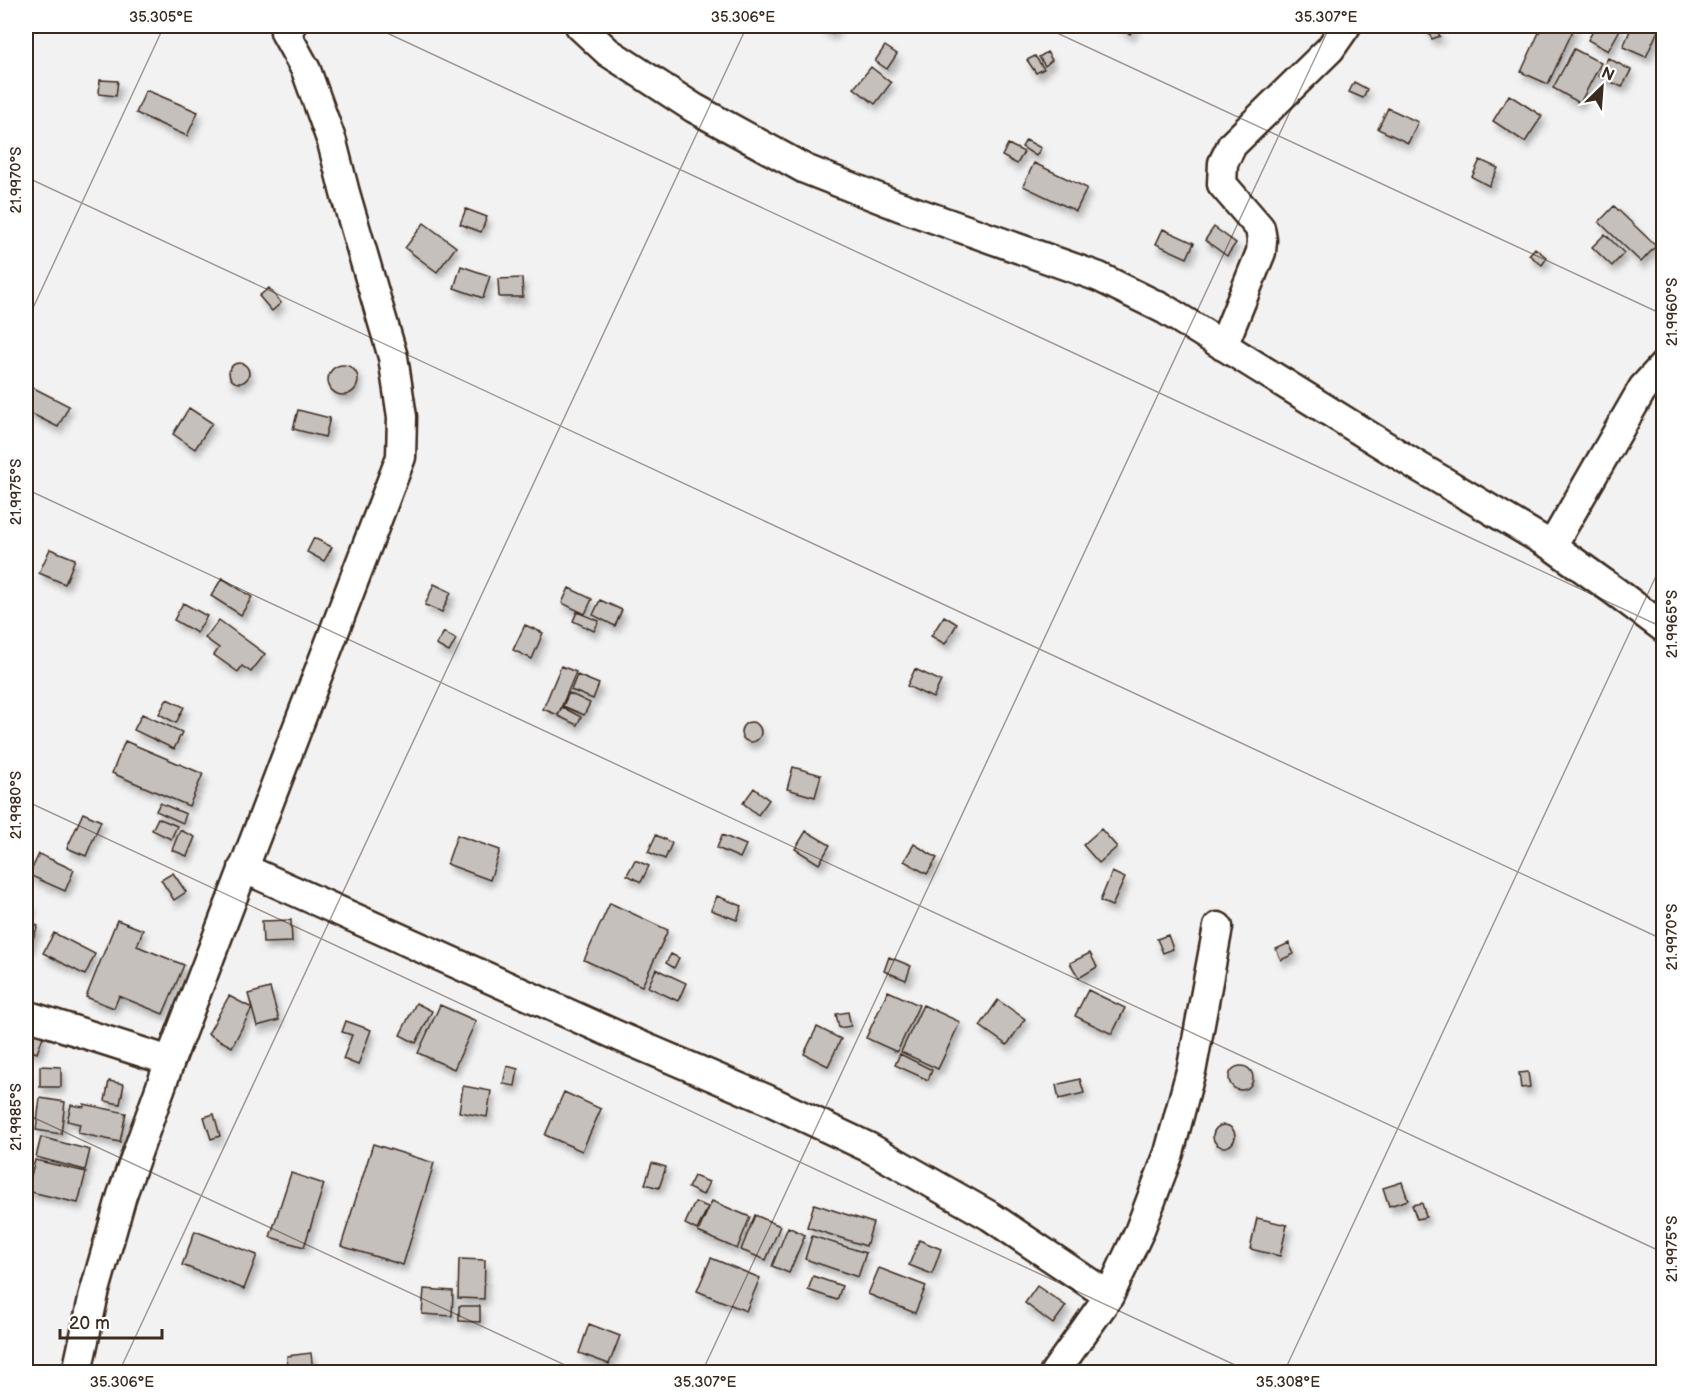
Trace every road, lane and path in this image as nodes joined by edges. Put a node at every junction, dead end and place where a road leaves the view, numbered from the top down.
1 (580, 26) edge
2 (1346, 26) edge
3 (284, 28) edge
4 (1223, 346) junction
5 (1664, 365) edge
6 (1552, 546) junction
7 (1664, 628) edge
8 (243, 868) junction
9 (1218, 927) dead end
10 (26, 1015) edge
11 (170, 1060) junction
12 (1109, 1296) junction
13 (76, 1372) edge
14 (1055, 1372) edge

1 - 4 street
2 - 4 street
3 - 8 street
4 - 6 street
5 - 6 street
6 - 7 street
8 - 11 street
8 - 12 street
9 - 12 street
10 - 11 street
11 - 13 street
12 - 14 street

